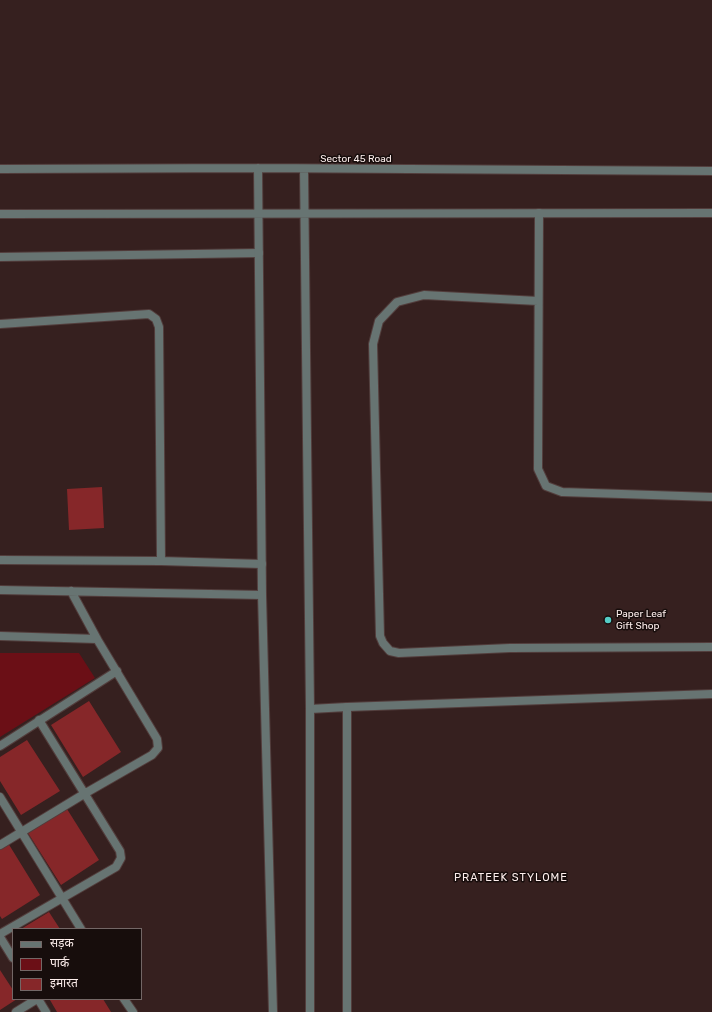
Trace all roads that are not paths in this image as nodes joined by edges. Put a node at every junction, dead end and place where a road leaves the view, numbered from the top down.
1 (258, 168) junction
2 (0, 169) edge
3 (304, 169) junction
4 (712, 171) edge
5 (258, 213) junction
6 (304, 213) junction
7 (538, 213) junction
8 (712, 213) edge
9 (0, 214) edge
10 (259, 253) junction
11 (0, 257) edge
12 (538, 301) junction
13 (0, 324) edge
14 (712, 497) edge
15 (0, 560) edge
16 (161, 561) junction
17 (262, 564) junction
18 (0, 590) edge
19 (71, 591) junction
20 (262, 595) junction
21 (0, 636) edge
22 (97, 639) junction
23 (712, 647) edge
24 (117, 671) junction
25 (712, 694) edge
26 (347, 707) junction
27 (310, 709) junction
28 (39, 720) junction
29 (0, 746) edge
30 (84, 794) junction
31 (0, 797) edge
32 (22, 833) junction
33 (0, 845) edge
34 (61, 897) junction
35 (80, 928) edge
36 (0, 934) edge
37 (0, 937) edge
38 (12, 956) edge
39 (35, 1000) edge
40 (38, 1000) edge
41 (125, 1000) edge
42 (16, 1012) edge
43 (46, 1012) edge
44 (132, 1012) edge
45 (273, 1012) edge
46 (310, 1012) edge
47 (347, 1012) edge

1 - 2 street, Sector 45 Road
1 - 3 street, Sector 45 Road
1 - 5 street
3 - 4 street, Sector 45 Road
3 - 6 street
5 - 6 street
5 - 9 street
5 - 10 street
6 - 7 street
6 - 27 street
7 - 8 street
7 - 12 street
10 - 11 street
10 - 17 street
12 - 14 street
12 - 23 street
13 - 16 street
15 - 16 street
16 - 17 street
17 - 20 street
18 - 19 street
19 - 20 street
19 - 22 street
20 - 45 street
21 - 22 street
22 - 24 street
24 - 28 street
24 - 30 street
25 - 26 street
26 - 27 street
26 - 47 street
27 - 46 street
28 - 29 street
28 - 30 street
30 - 32 street
30 - 34 street
31 - 32 street
32 - 33 street
32 - 34 street
34 - 35 street
34 - 36 street
37 - 38 street
39 - 42 street
40 - 43 street
41 - 44 street

